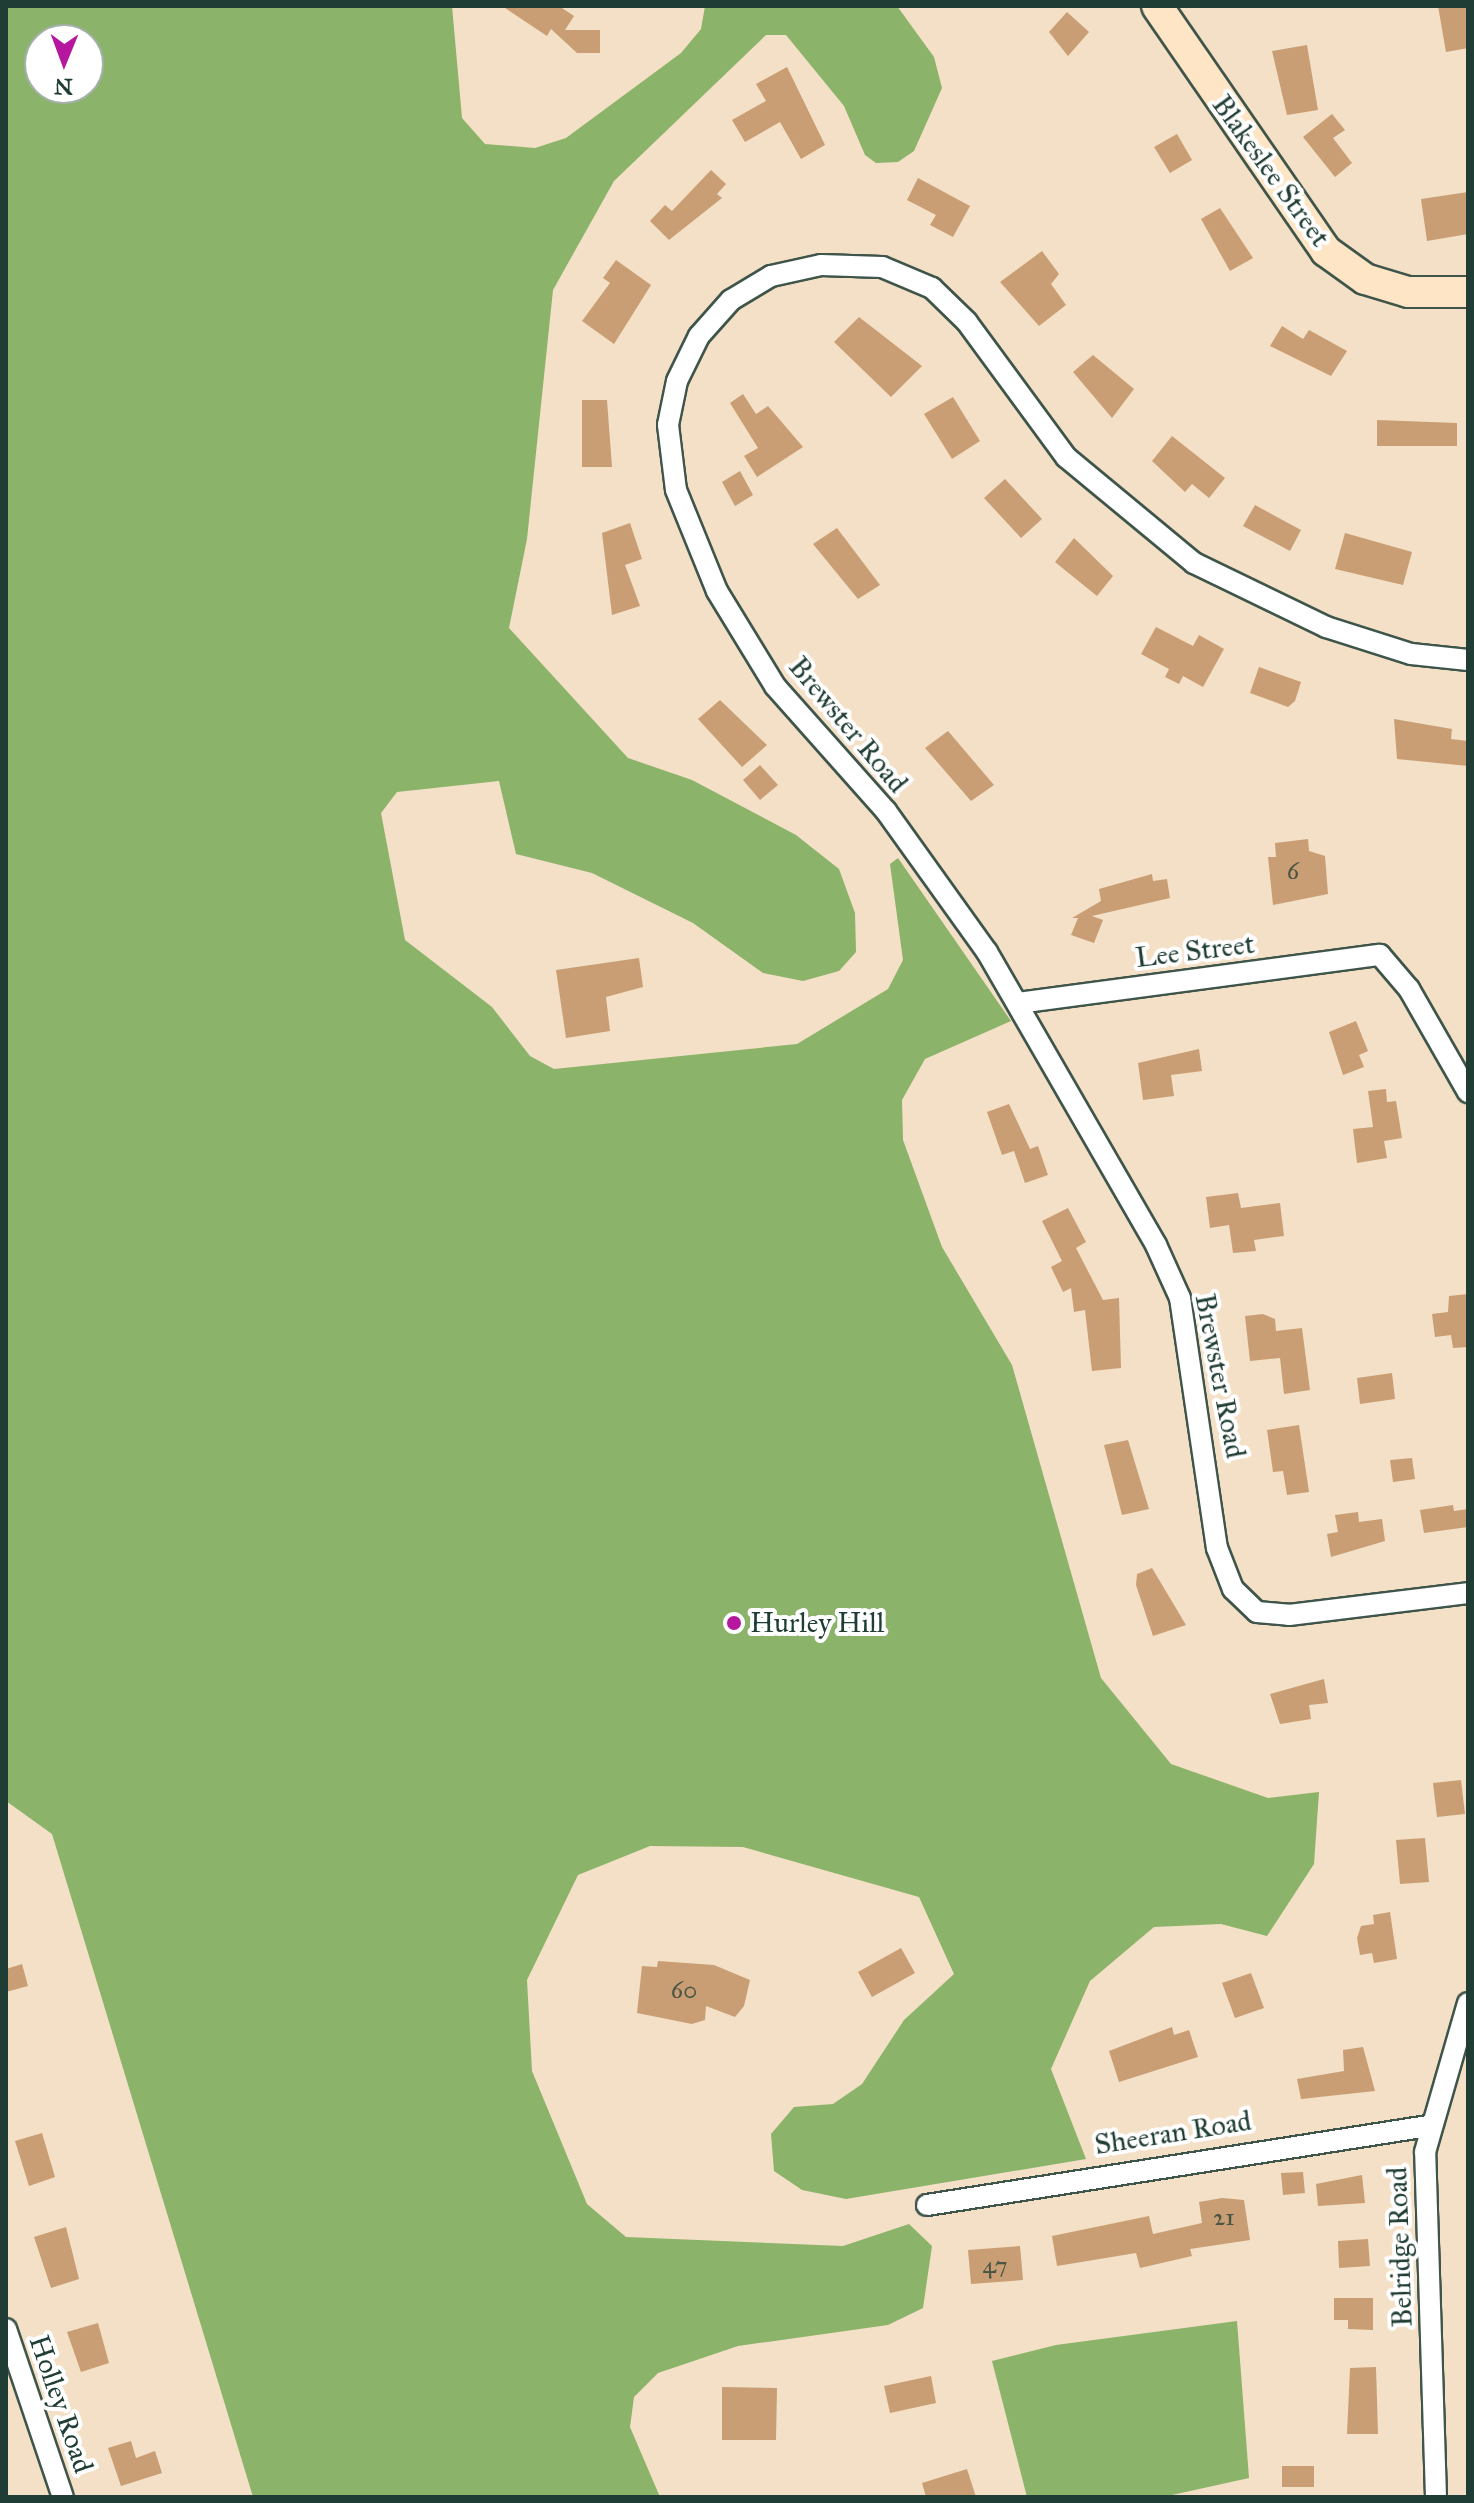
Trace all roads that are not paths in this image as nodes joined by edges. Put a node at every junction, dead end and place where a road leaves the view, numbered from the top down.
1 (1157, 6) edge
2 (1468, 292) edge
3 (1468, 660) edge
4 (1018, 1003) junction
5 (1468, 1092) edge
6 (1468, 1593) edge
7 (1468, 2003) edge
8 (1428, 2126) junction
9 (927, 2205) dead end
10 (6, 2329) edge
11 (63, 2497) edge
12 (1436, 2497) edge

1 - 2 street, Blakeslee Street
3 - 4 street, Brewster Road
4 - 5 street, Lee Street
4 - 6 street, Brewster Road
7 - 8 street, Belridge Road
8 - 9 street, Sheeran Road
8 - 12 street, Belridge Road
10 - 11 street, Holley Road

